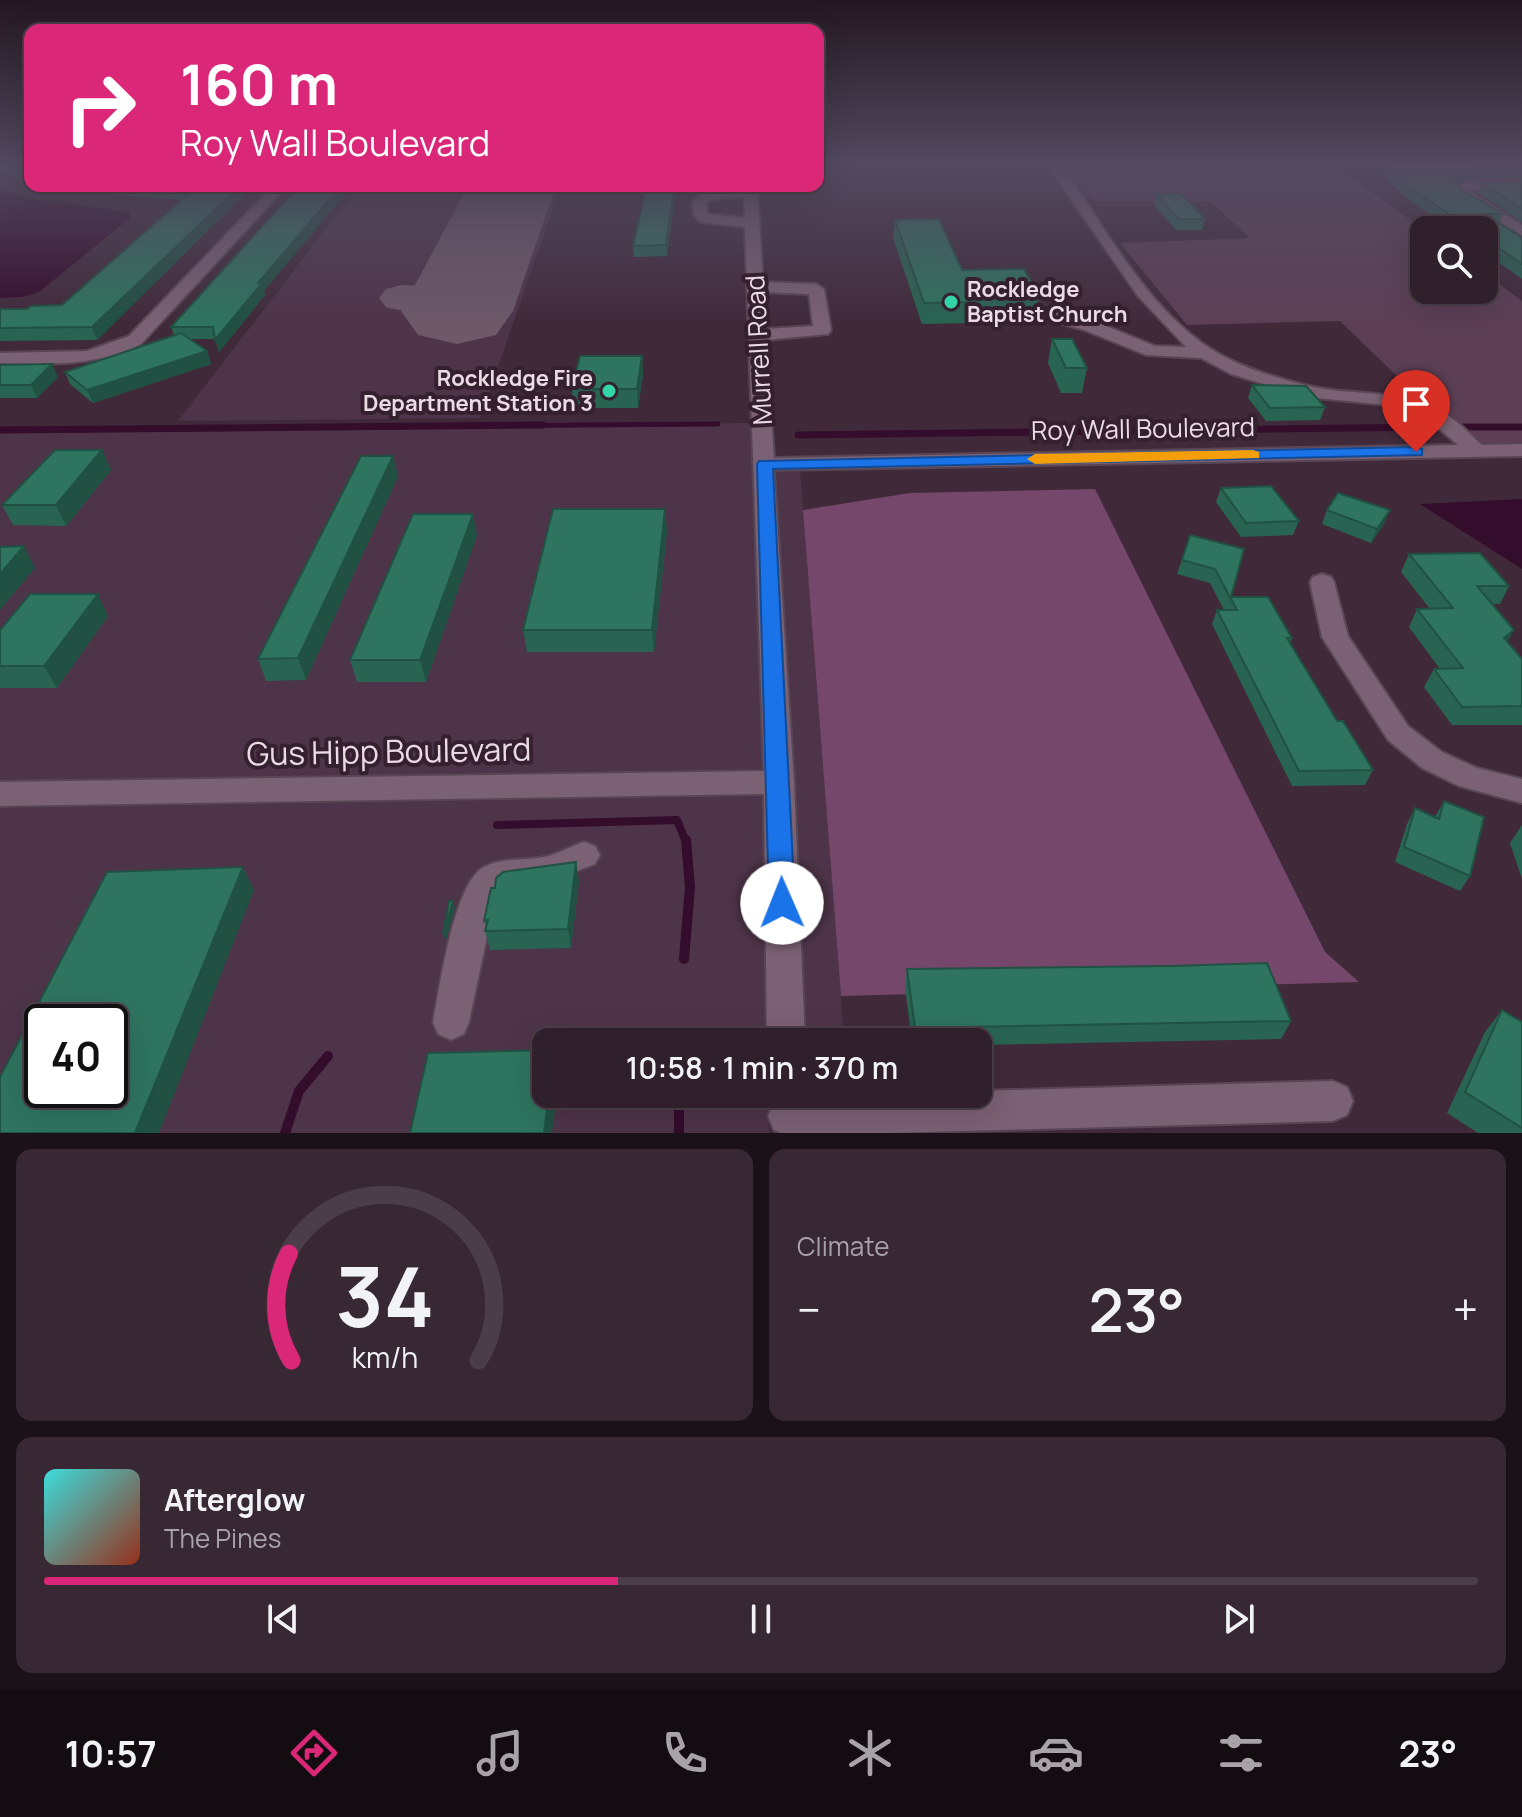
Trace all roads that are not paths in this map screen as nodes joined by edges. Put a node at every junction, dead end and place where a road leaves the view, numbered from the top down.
1 (250, 218) edge
2 (704, 218) edge
3 (752, 218) edge
4 (1093, 218) edge
5 (1501, 218) edge
6 (752, 223) junction
7 (1522, 231) edge
8 (756, 287) junction
9 (1051, 315) dead end
10 (758, 335) junction
11 (1205, 353) junction
12 (0, 358) edge
13 (1522, 450) edge
14 (1477, 451) junction
15 (765, 464) junction
16 (1322, 582) dead end
17 (779, 782) junction
18 (1522, 791) edge
19 (0, 794) edge
20 (584, 855) dead end
21 (451, 1022) dead end
22 (786, 1028) edge
23 (1333, 1101) dead end
24 (788, 1114) edge

1 - 12 street
2 - 6 street
3 - 6 street, Murrell Road
4 - 11 street
5 - 7 street
6 - 8 street, Murrell Road
8 - 10 street, Murrell Road
8 - 10 street
9 - 11 street
10 - 15 street, Murrell Road
11 - 14 street
13 - 14 street, Roy Wall Boulevard
14 - 15 street, Roy Wall Boulevard
15 - 17 street, Murrell Road
16 - 18 street
17 - 19 street, Gus Hipp Boulevard
17 - 22 street, Murrell Road
20 - 21 street
23 - 24 street

